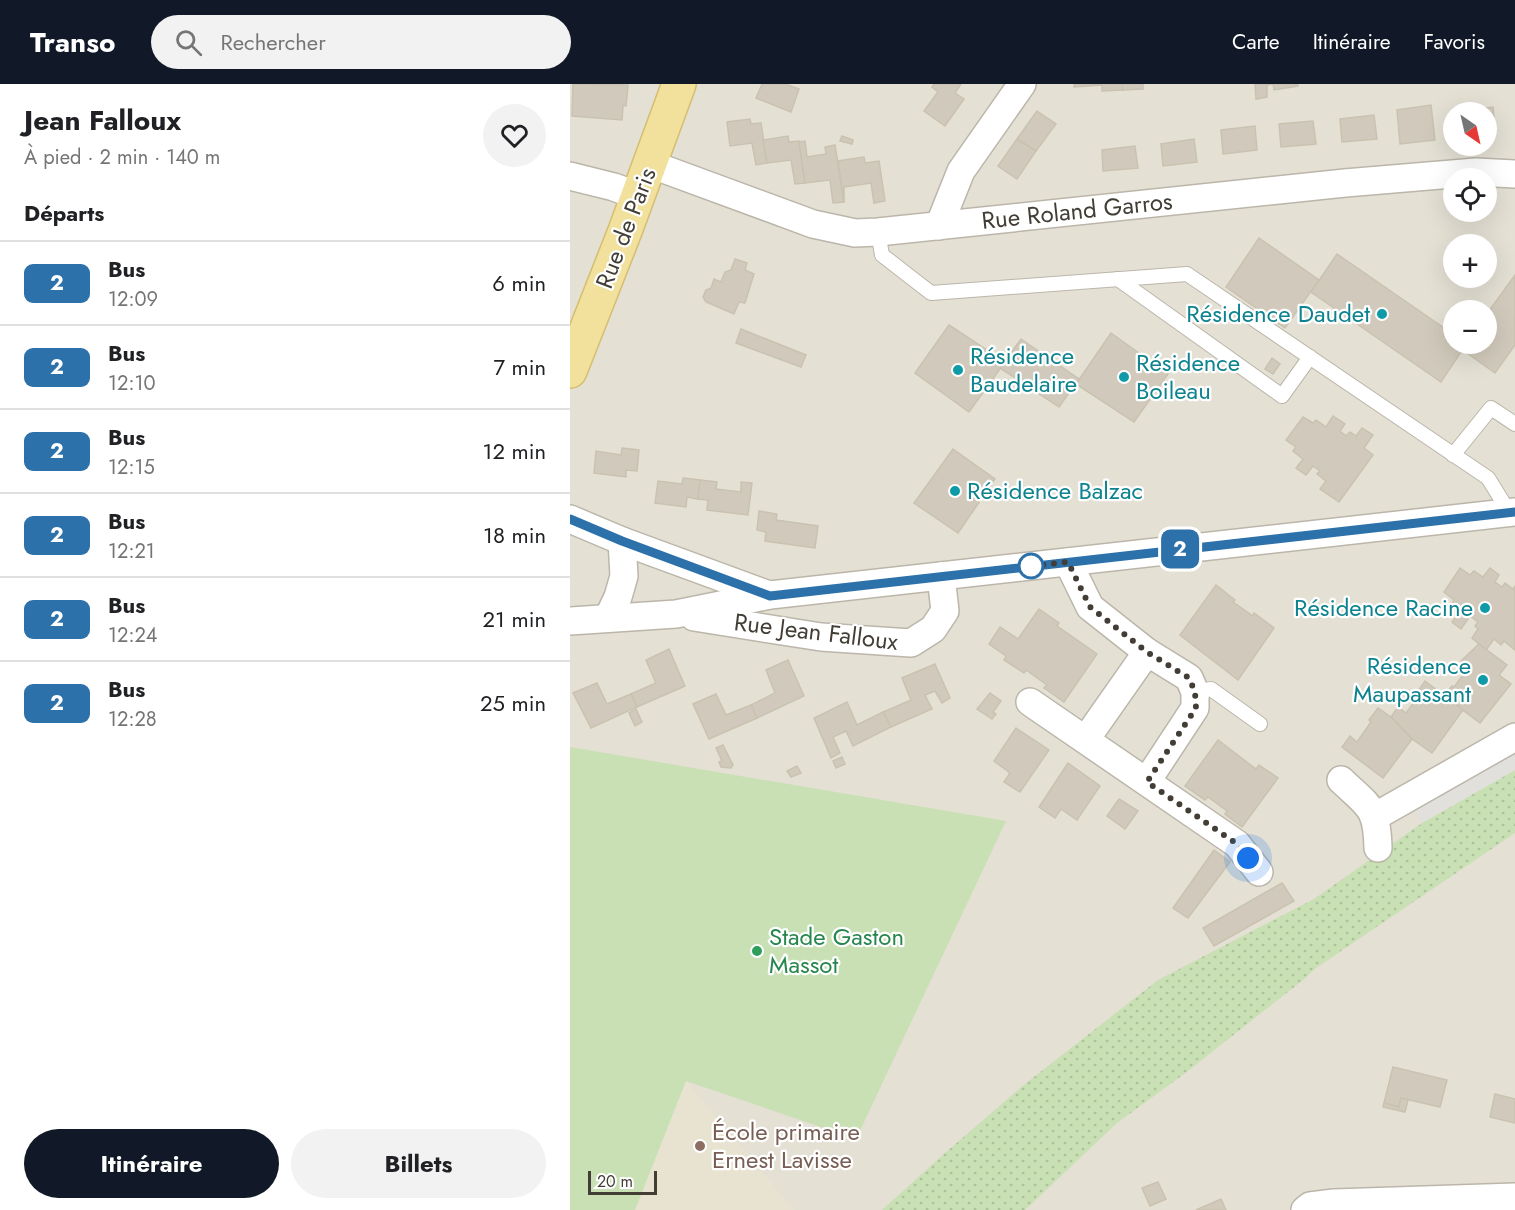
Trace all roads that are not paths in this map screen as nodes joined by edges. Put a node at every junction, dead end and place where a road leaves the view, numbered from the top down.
1 (679, 84) edge
2 (1022, 84) edge
3 (650, 164) junction
4 (1515, 174) edge
5 (570, 176) edge
6 (638, 196) junction
7 (939, 226) junction
8 (878, 232) junction
9 (1118, 279) junction
10 (1310, 357) junction
11 (570, 371) edge
12 (1515, 424) edge
13 (1454, 455) junction
14 (1512, 512) edge
15 (570, 519) edge
16 (622, 541) junction
17 (1068, 562) junction
18 (941, 576) junction
19 (770, 596) junction
20 (676, 614) junction
21 (608, 618) junction
22 (570, 621) edge
23 (1147, 652) junction
24 (1195, 692) junction
25 (1030, 702) dead end
26 (1260, 724) dead end
27 (1515, 738) edge
28 (1086, 739) junction
29 (1341, 780) dead end
30 (1147, 782) junction
31 (1376, 816) junction
32 (1378, 848) dead end
33 (1259, 872) dead end
34 (1515, 1197) edge
35 (1305, 1210) edge

1 - 3 main road, Rue de Paris
2 - 7 street
3 - 6 main road, Rue de Paris
3 - 8 street, Rue Roland Garros
4 - 7 street, Rue Roland Garros
5 - 6 street
6 - 11 main road, Rue de Paris
7 - 8 street, Rue Roland Garros
8 - 9 lane
9 - 10 lane
9 - 10 lane
10 - 13 lane
12 - 13 lane
13 - 14 lane
14 - 17 street, Rue Jean Falloux
15 - 16 street, Rue Jean Falloux
16 - 19 street, Rue Jean Falloux
16 - 21 street
17 - 18 street, Rue Jean Falloux
17 - 23 street
18 - 19 street, Rue Jean Falloux
18 - 20 street, Rue Jean Falloux
19 - 20 street, Rue Jean Falloux
20 - 21 street, Rue Jean Falloux
21 - 22 street, Rue Jean Falloux
23 - 24 street
23 - 28 street
24 - 26 lane
24 - 30 street
25 - 28 street
27 - 31 street
28 - 30 street
29 - 31 street
30 - 33 street
31 - 32 street
34 - 35 street

